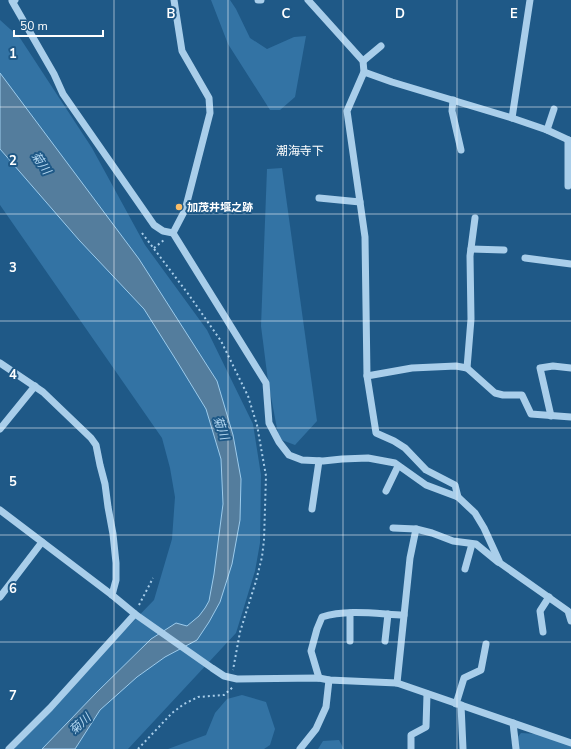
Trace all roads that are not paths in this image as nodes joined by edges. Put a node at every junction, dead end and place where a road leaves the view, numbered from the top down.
1 (15, 0) edge
2 (174, 0) edge
3 (308, 0) edge
4 (530, 0) edge
5 (381, 46) dead end
6 (363, 61) junction
7 (364, 72) junction
8 (453, 100) junction
9 (554, 109) dead end
10 (512, 118) junction
11 (547, 130) junction
12 (570, 140) edge
13 (461, 150) dead end
14 (568, 186) dead end
15 (319, 198) dead end
16 (360, 202) junction
17 (475, 218) dead end
18 (173, 233) junction
19 (471, 249) junction
20 (504, 250) dead end
21 (526, 258) dead end
22 (571, 264) edge
23 (0, 363) edge
24 (467, 368) junction
25 (571, 368) edge
26 (367, 376) junction
27 (35, 386) junction
28 (551, 416) junction
29 (571, 417) edge
30 (0, 429) edge
31 (319, 461) junction
32 (398, 466) junction
33 (386, 491) dead end
34 (458, 497) junction
35 (312, 508) dead end
36 (0, 510) edge
37 (393, 528) dead end
38 (416, 529) junction
39 (42, 542) junction
40 (472, 544) junction
41 (500, 563) junction
42 (465, 569) dead end
43 (112, 595) junction
44 (0, 597) edge
45 (549, 597) junction
46 (350, 613) junction
47 (388, 614) junction
48 (137, 615) junction
49 (404, 615) junction
50 (571, 621) edge
51 (543, 632) dead end
52 (350, 641) dead end
53 (385, 641) dead end
54 (486, 644) dead end
55 (319, 678) junction
56 (329, 680) junction
57 (397, 683) junction
58 (427, 694) junction
59 (458, 704) junction
60 (513, 723) junction
61 (571, 742) edge
62 (9, 749) edge
63 (300, 749) edge
64 (411, 749) edge
65 (462, 749) edge
66 (516, 749) edge

1 - 18 street
2 - 18 street
3 - 6 street
4 - 10 street
5 - 6 street
6 - 7 street
7 - 8 street
7 - 16 street
8 - 10 street
8 - 13 street
9 - 11 street
10 - 11 street
11 - 12 street
12 - 14 street
15 - 16 street
16 - 26 street
17 - 19 street
18 - 31 street
19 - 20 street
19 - 24 street
21 - 22 street
23 - 27 street
24 - 26 street
24 - 28 street
25 - 28 street
26 - 34 street
27 - 30 street
27 - 43 street
28 - 29 street
31 - 32 street
31 - 35 street
32 - 33 street
32 - 34 street
34 - 41 street
36 - 39 street
37 - 38 street
38 - 40 street
38 - 49 street
39 - 43 street
39 - 44 street
40 - 41 street
40 - 42 street
41 - 45 street
43 - 48 street
45 - 50 street
45 - 51 street
46 - 47 street
46 - 52 street
46 - 55 street
47 - 49 street
47 - 53 street
48 - 55 street
48 - 62 street
49 - 57 street
54 - 59 street
55 - 56 street
56 - 57 street
56 - 63 street
57 - 58 street
58 - 59 street
58 - 64 street
59 - 60 street
59 - 65 street
60 - 61 street
60 - 66 street

